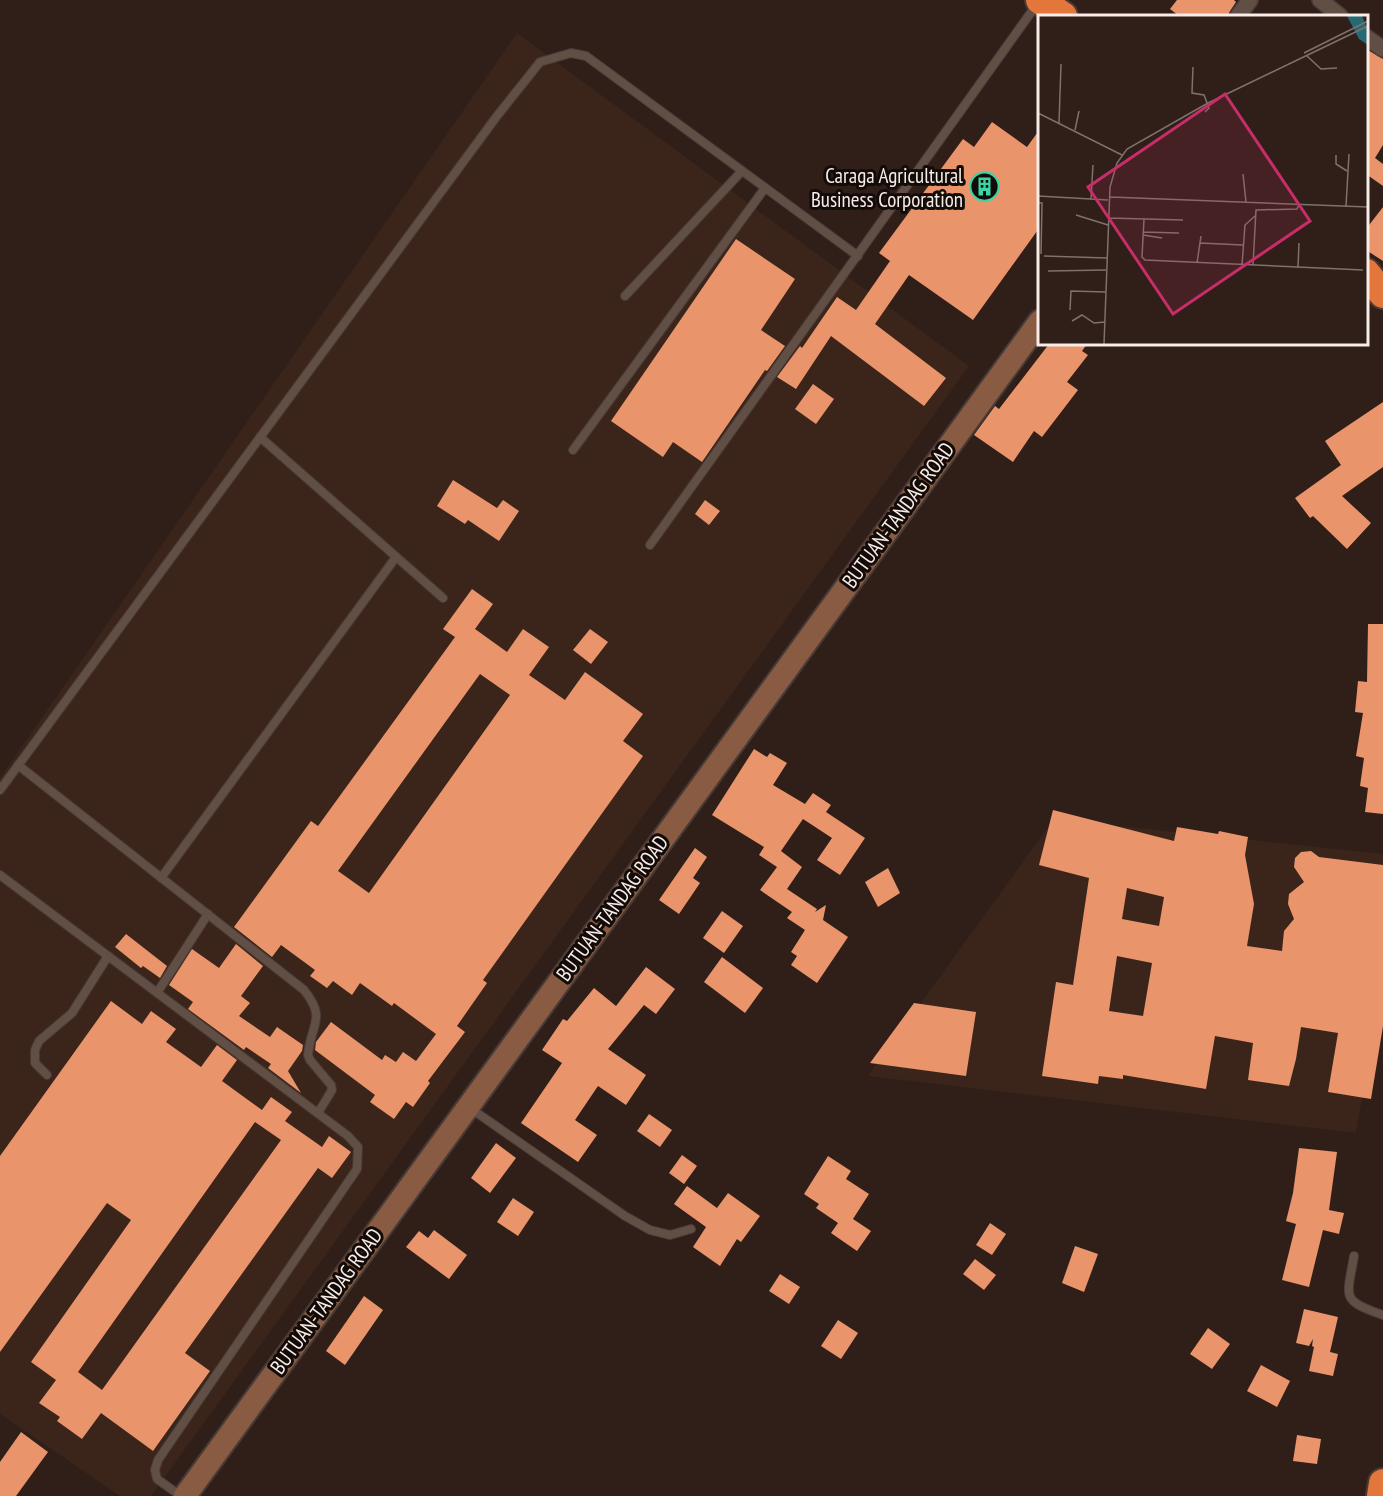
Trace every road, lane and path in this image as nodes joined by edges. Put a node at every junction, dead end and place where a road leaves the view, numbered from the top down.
1 (1040, 0) edge
2 (1250, 0) edge
3 (1320, 0) edge
4 (1062, 15) edge
5 (1239, 15) edge
6 (1339, 15) edge
7 (1368, 38) edge
8 (1383, 49) edge
9 (741, 172) junction
10 (765, 188) junction
11 (858, 256) junction
12 (1368, 275) edge
13 (1383, 294) edge
14 (625, 296) dead end
15 (1038, 324) edge
16 (260, 437) junction
17 (573, 450) dead end
18 (650, 545) dead end
19 (396, 557) junction
20 (443, 598) dead end
21 (18, 765) junction
22 (0, 790) edge
23 (0, 875) edge
24 (161, 878) junction
25 (208, 914) junction
26 (108, 956) junction
27 (157, 993) junction
28 (47, 1075) dead end
29 (468, 1106) junction
30 (318, 1113) junction
31 (691, 1229) dead end
32 (1354, 1256) dead end
33 (1383, 1315) edge
34 (1383, 1483) edge
35 (183, 1496) edge
36 (1381, 1496) edge

1 - 4 highway
1 - 11 lane
2 - 5 street
3 - 6 street
7 - 8 street
9 - 10 lane
9 - 14 lane
9 - 16 lane
10 - 11 lane
10 - 17 lane
11 - 18 lane
12 - 13 highway
15 - 29 main road, BUTUAN-TANDAG ROAD
16 - 19 lane
16 - 21 lane
19 - 20 lane
19 - 24 lane
21 - 22 lane
21 - 24 lane
23 - 26 lane
24 - 25 lane
25 - 27 lane
25 - 30 lane
26 - 27 lane
26 - 28 lane
27 - 30 lane
29 - 31 lane
29 - 35 main road, BUTUAN-TANDAG ROAD
30 - 35 lane
32 - 33 lane
34 - 36 highway

